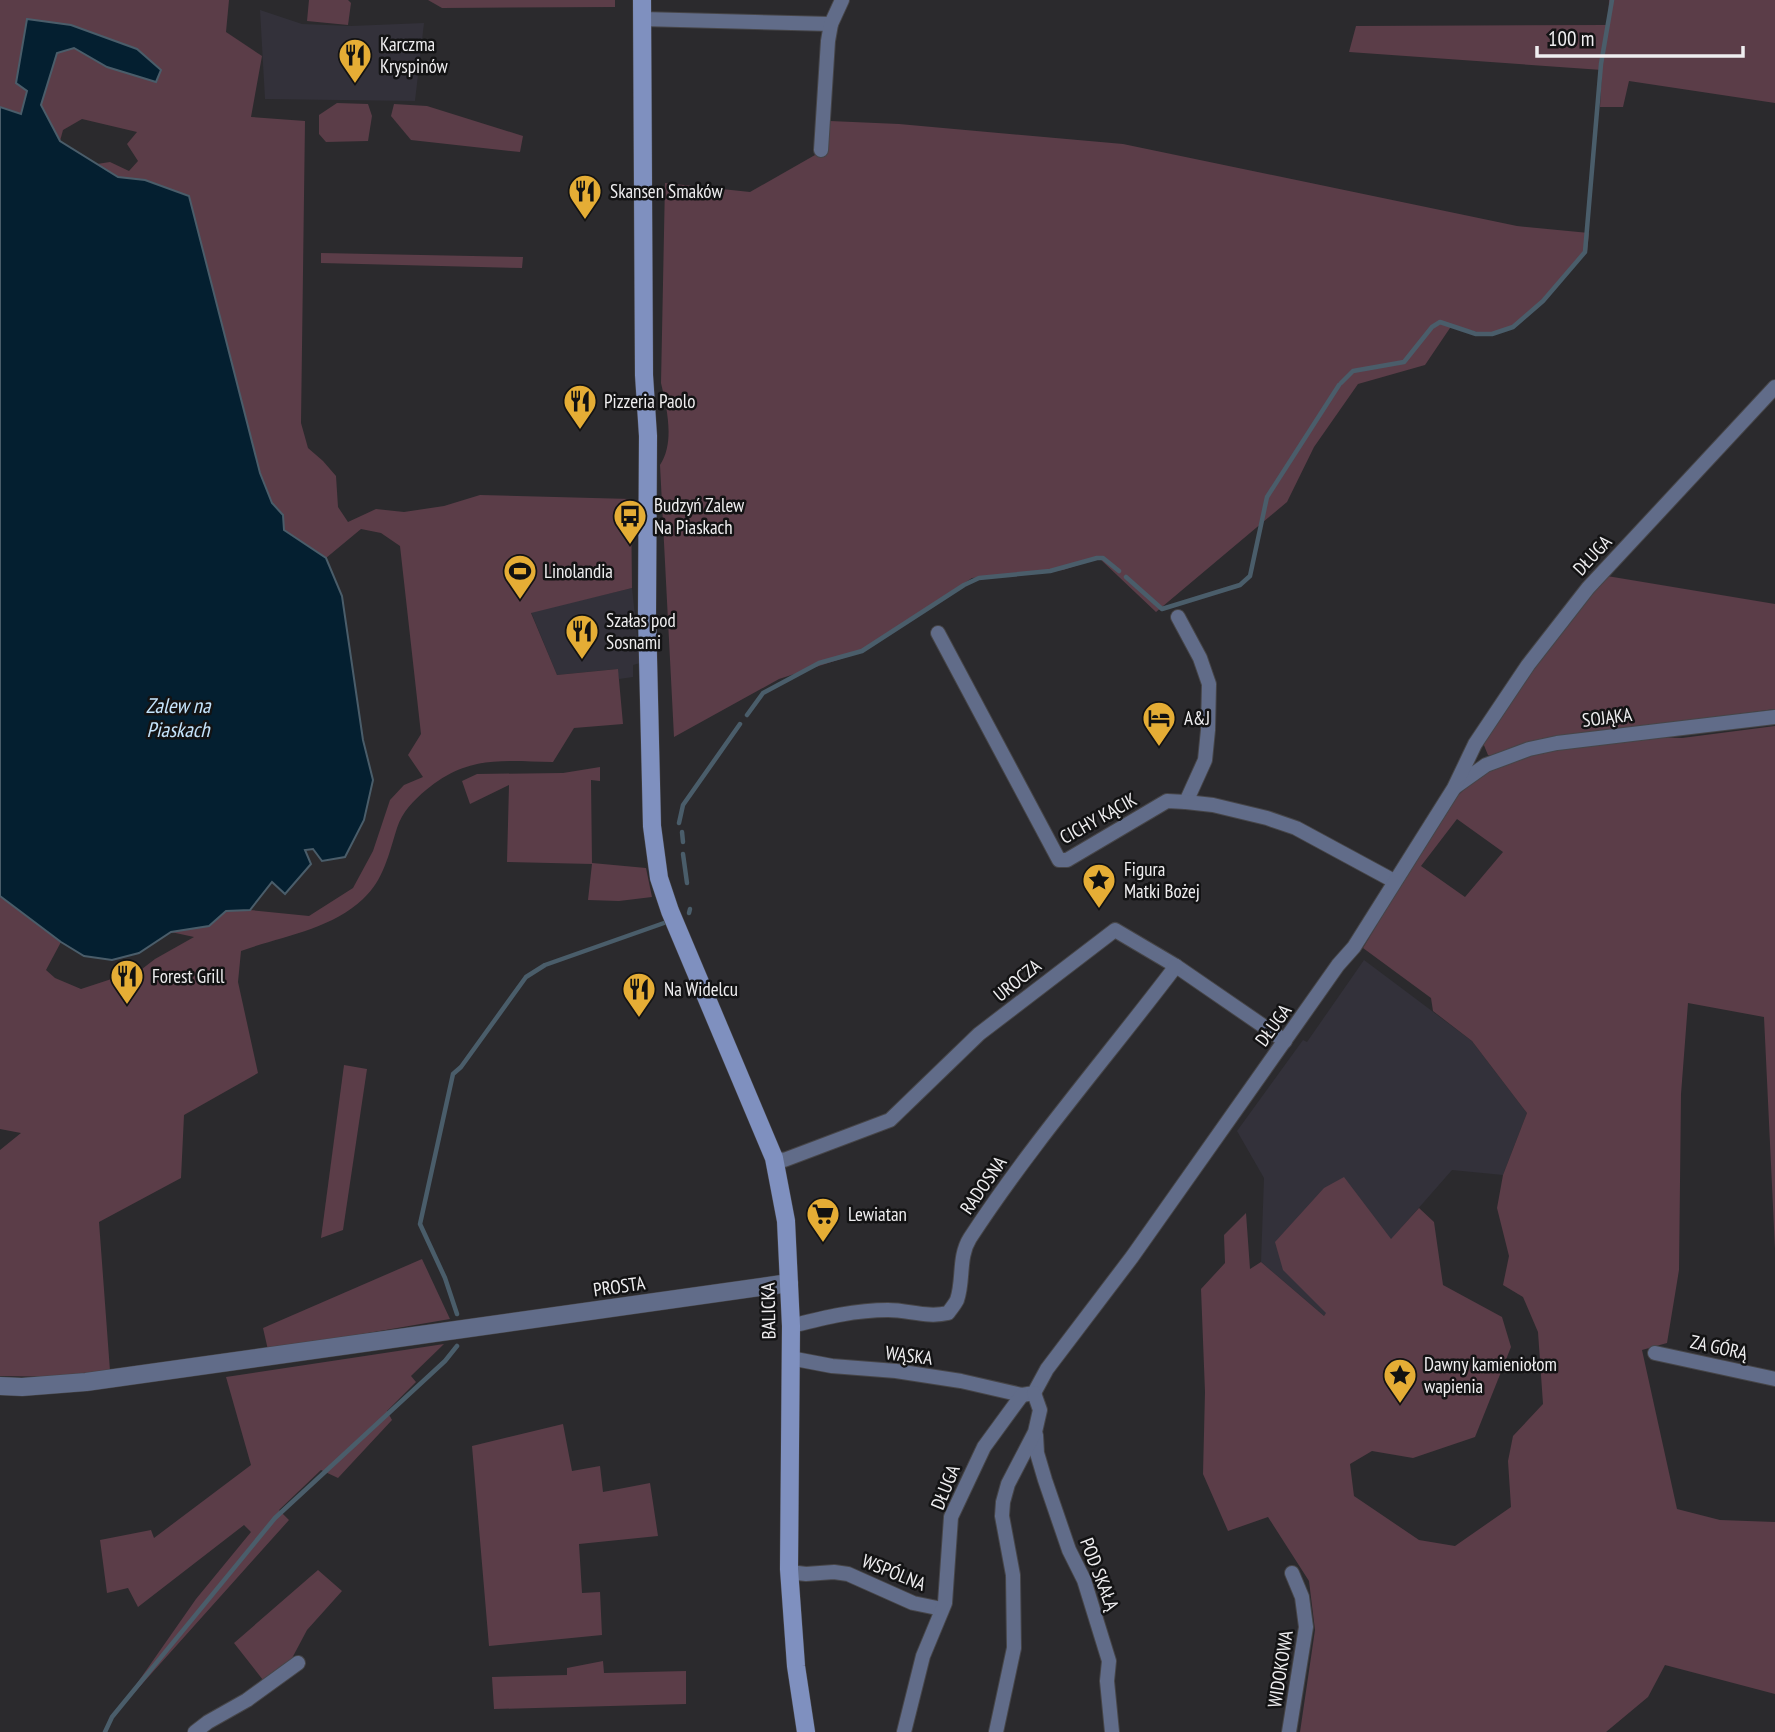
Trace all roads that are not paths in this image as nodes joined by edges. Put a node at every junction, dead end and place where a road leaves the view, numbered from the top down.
1 (642, 0) edge
2 (842, 0) edge
3 (642, 19) junction
4 (831, 24) junction
5 (821, 150) dead end
6 (1775, 387) edge
7 (1178, 617) dead end
8 (938, 633) dead end
9 (1775, 717) edge
10 (1475, 744) junction
11 (1486, 765) junction
12 (1454, 788) junction
13 (1186, 802) junction
14 (1394, 881) junction
15 (1176, 966) junction
16 (1285, 1041) junction
17 (774, 1158) junction
18 (789, 1283) junction
19 (791, 1326) junction
20 (1655, 1353) dead end
21 (790, 1358) junction
22 (1775, 1379) edge
23 (0, 1386) edge
24 (1028, 1394) junction
25 (1035, 1432) junction
26 (789, 1572) junction
27 (1292, 1573) dead end
28 (943, 1609) junction
29 (298, 1663) dead end
30 (195, 1732) edge
31 (806, 1732) edge
32 (904, 1732) edge
33 (996, 1732) edge
34 (1112, 1732) edge
35 (1289, 1732) edge

1 - 3 main road, BALICKA
2 - 4 street
3 - 4 street
3 - 17 main road, BALICKA
4 - 5 street
6 - 10 street, DŁUGA
7 - 13 street
8 - 13 street, CICHY KĄCIK
9 - 11 street, SOJĄKA
10 - 11 street
10 - 12 street, DŁUGA
11 - 12 street, SOJĄKA
12 - 14 street, DŁUGA
13 - 14 street, CICHY KĄCIK
14 - 16 street, DŁUGA
15 - 16 street, UROCZA
15 - 17 street, UROCZA
15 - 19 street, RADOSNA
16 - 24 street, DŁUGA
17 - 18 main road, BALICKA
18 - 19 main road, BALICKA
18 - 23 street, PROSTA
19 - 21 main road, BALICKA
20 - 22 street, ZA GÓRĄ
21 - 24 street, WĄSKA
21 - 26 main road, BALICKA
24 - 25 street
24 - 28 street, DŁUGA
25 - 33 street
25 - 34 street, POD SKAŁĄ
26 - 28 street, WSPÓLNA
26 - 31 main road, BALICKA
27 - 35 street, WIDOKOWA
28 - 32 street, DŁUGA
29 - 30 street

